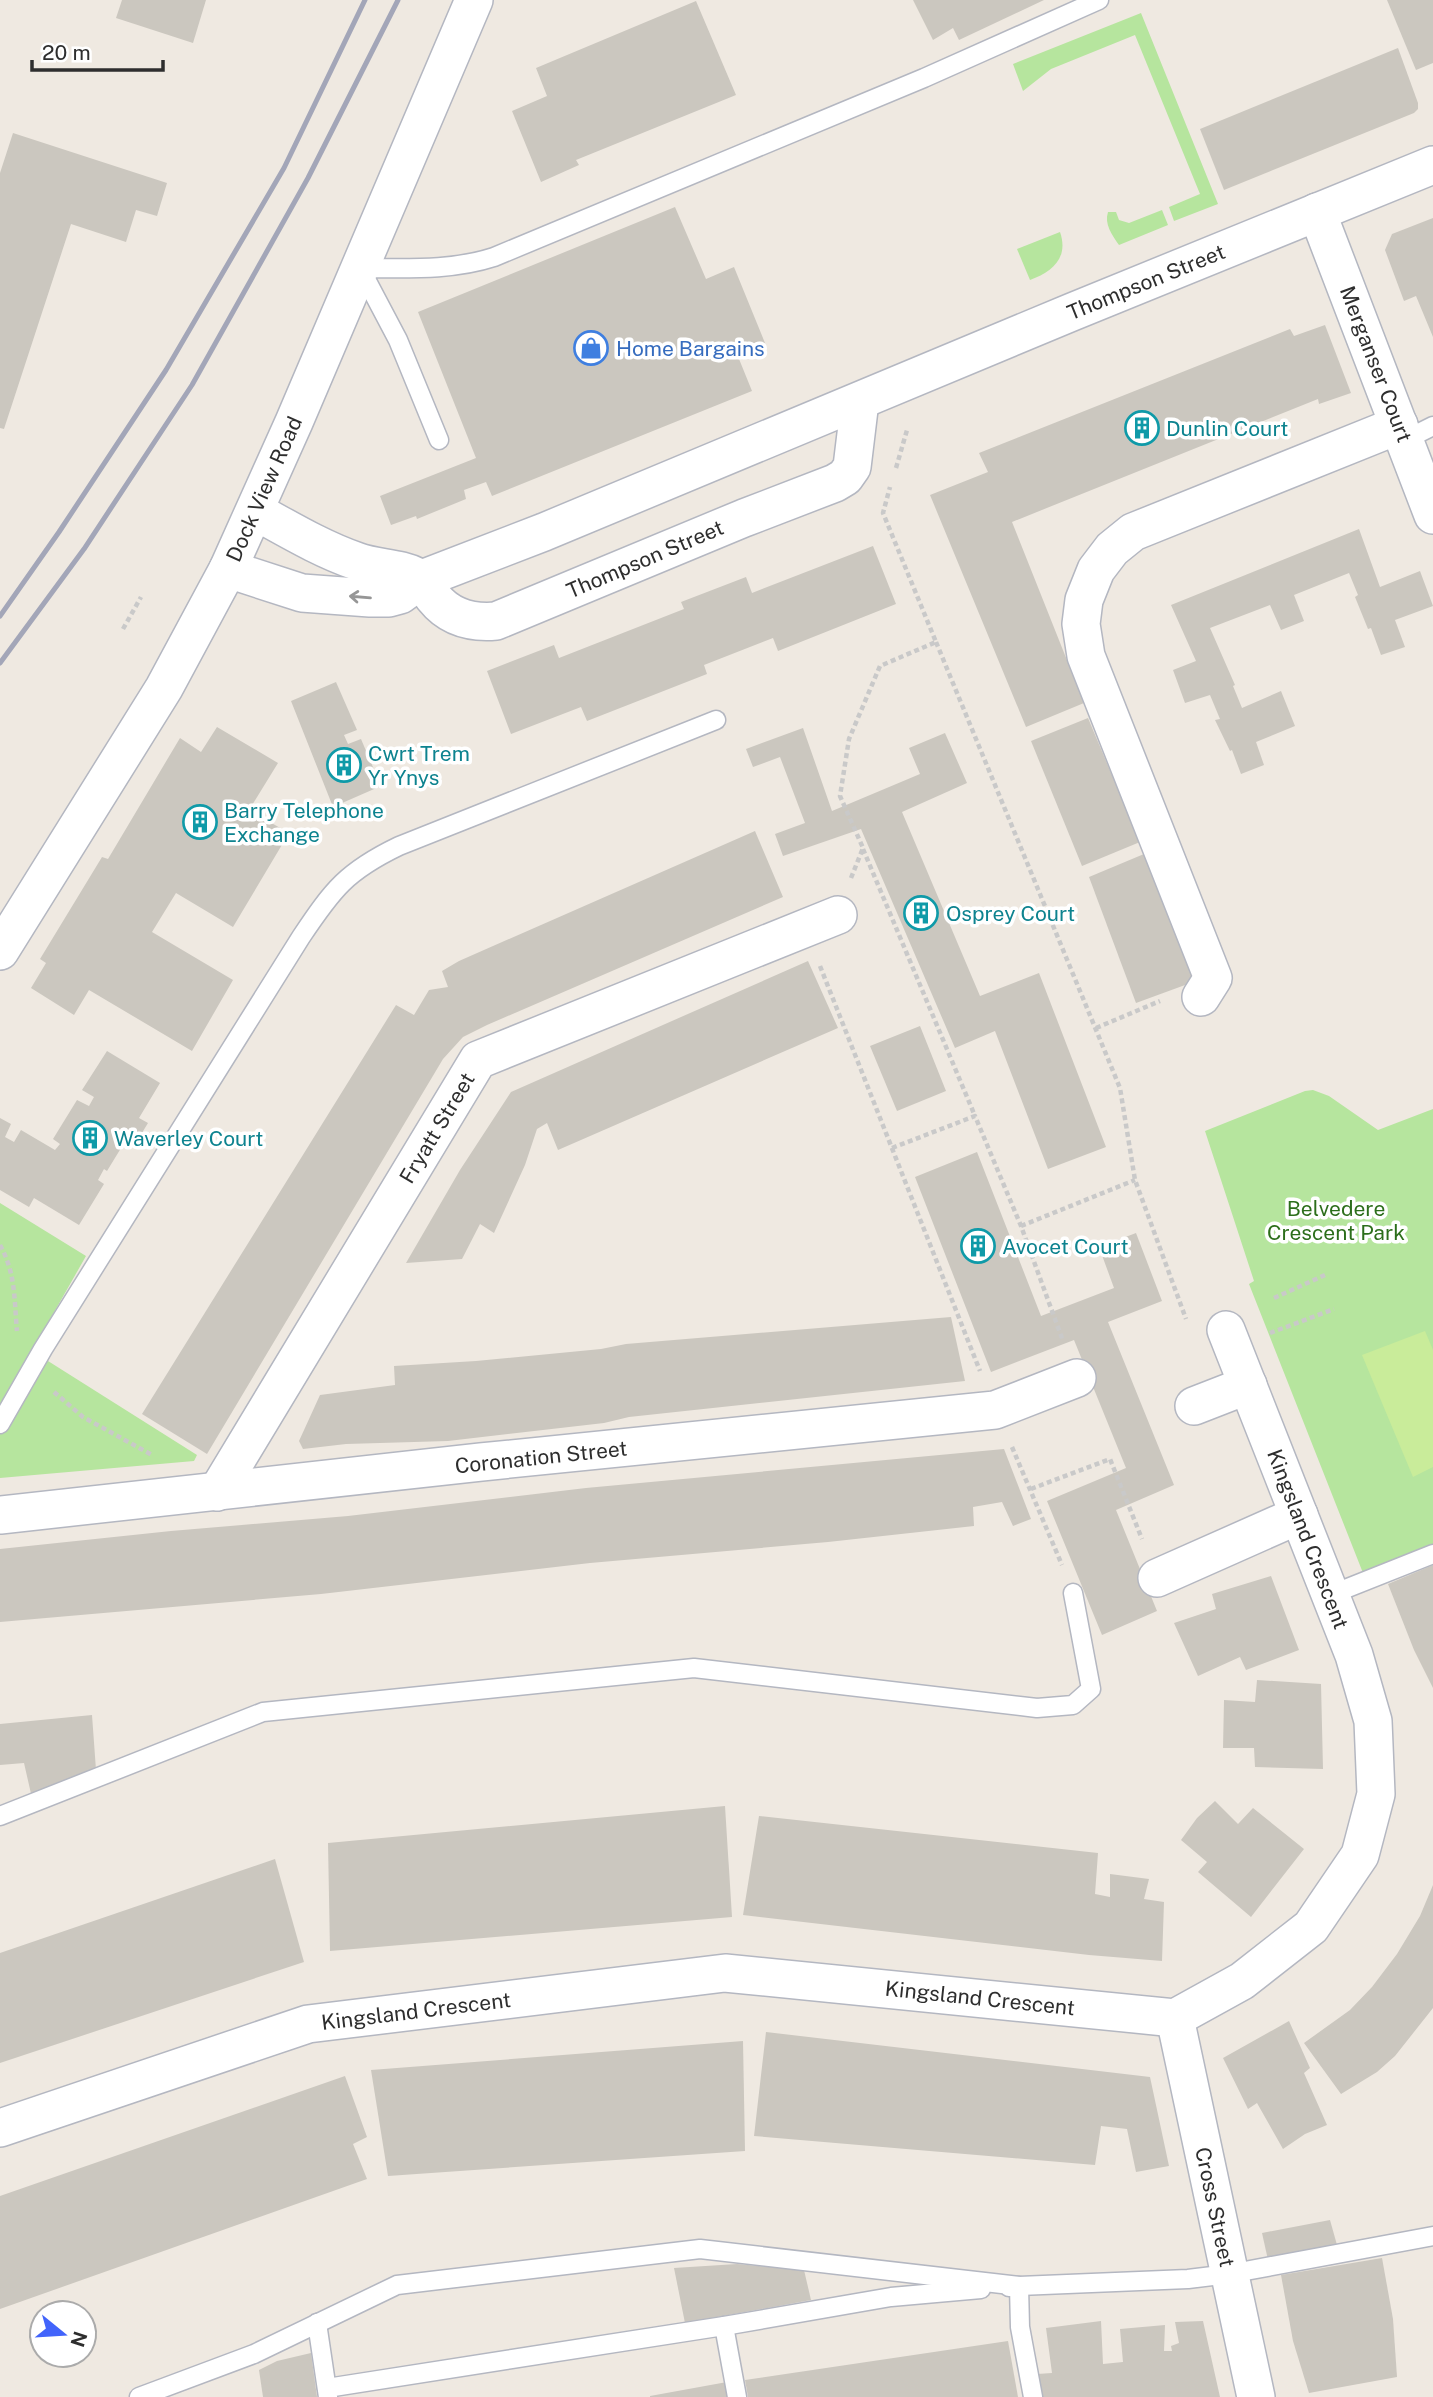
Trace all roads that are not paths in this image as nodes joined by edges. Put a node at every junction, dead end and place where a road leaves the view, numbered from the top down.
1 (474, 0) edge
2 (1099, 0) edge
3 (1433, 165) edge
4 (1317, 212) junction
5 (360, 268) junction
6 (860, 401) junction
7 (1412, 430) edge
8 (439, 440) dead end
9 (255, 512) junction
10 (1433, 515) edge
11 (228, 569) junction
12 (422, 579) junction
13 (716, 720) dead end
14 (822, 922) road end
15 (0, 951) edge
16 (1207, 988) road end
17 (1226, 1330) road end
18 (1077, 1378) road end
19 (1248, 1385) junction
20 (1194, 1406) dead end
21 (0, 1424) edge
22 (217, 1492) junction
23 (0, 1514) edge
24 (1299, 1514) junction
25 (1433, 1554) edge
26 (1157, 1578) road end
27 (1073, 1592) road end
28 (1331, 1595) junction
29 (0, 1816) edge
30 (1175, 2018) junction
31 (0, 2127) edge
32 (1432, 2241) edge
33 (1229, 2274) junction
34 (1019, 2286) junction
35 (317, 2323) junction
36 (724, 2326) junction
37 (327, 2393) edge
38 (139, 2397) edge
39 (737, 2397) edge
40 (1033, 2397) edge
41 (1256, 2397) edge

1 - 5 street, Dock View Road
2 - 5 lane
3 - 4 street, Thompson Street
4 - 6 street, Thompson Street
4 - 7 street, Merganser Court
5 - 8 lane
5 - 9 street, Dock View Road
6 - 12 street, Thompson Street
6 - 12 street, Thompson Street
7 - 10 street, Merganser Court
7 - 16 street
9 - 11 street, Dock View Road
9 - 12 street
12 -> 11 street, Thompson Street
11 - 15 street, Dock View Road
13 - 21 lane
14 - 22 street, Fryatt Street
17 - 19 street, Kingsland Crescent
18 - 22 street, Coronation Street
19 - 20 street
19 - 24 street, Kingsland Crescent
22 - 23 street, Coronation Street
24 - 26 street
24 - 28 street, Kingsland Crescent
25 - 28 lane
27 - 29 lane
28 - 30 street, Kingsland Crescent
30 - 31 street, Kingsland Crescent
30 - 33 street, Cross Street
32 - 33 lane
33 - 34 lane
33 - 41 street, Cross Street
34 - 35 lane
34 - 36 lane
34 - 40 lane
35 - 37 lane
35 - 38 lane
36 - 37 lane
36 - 39 lane

